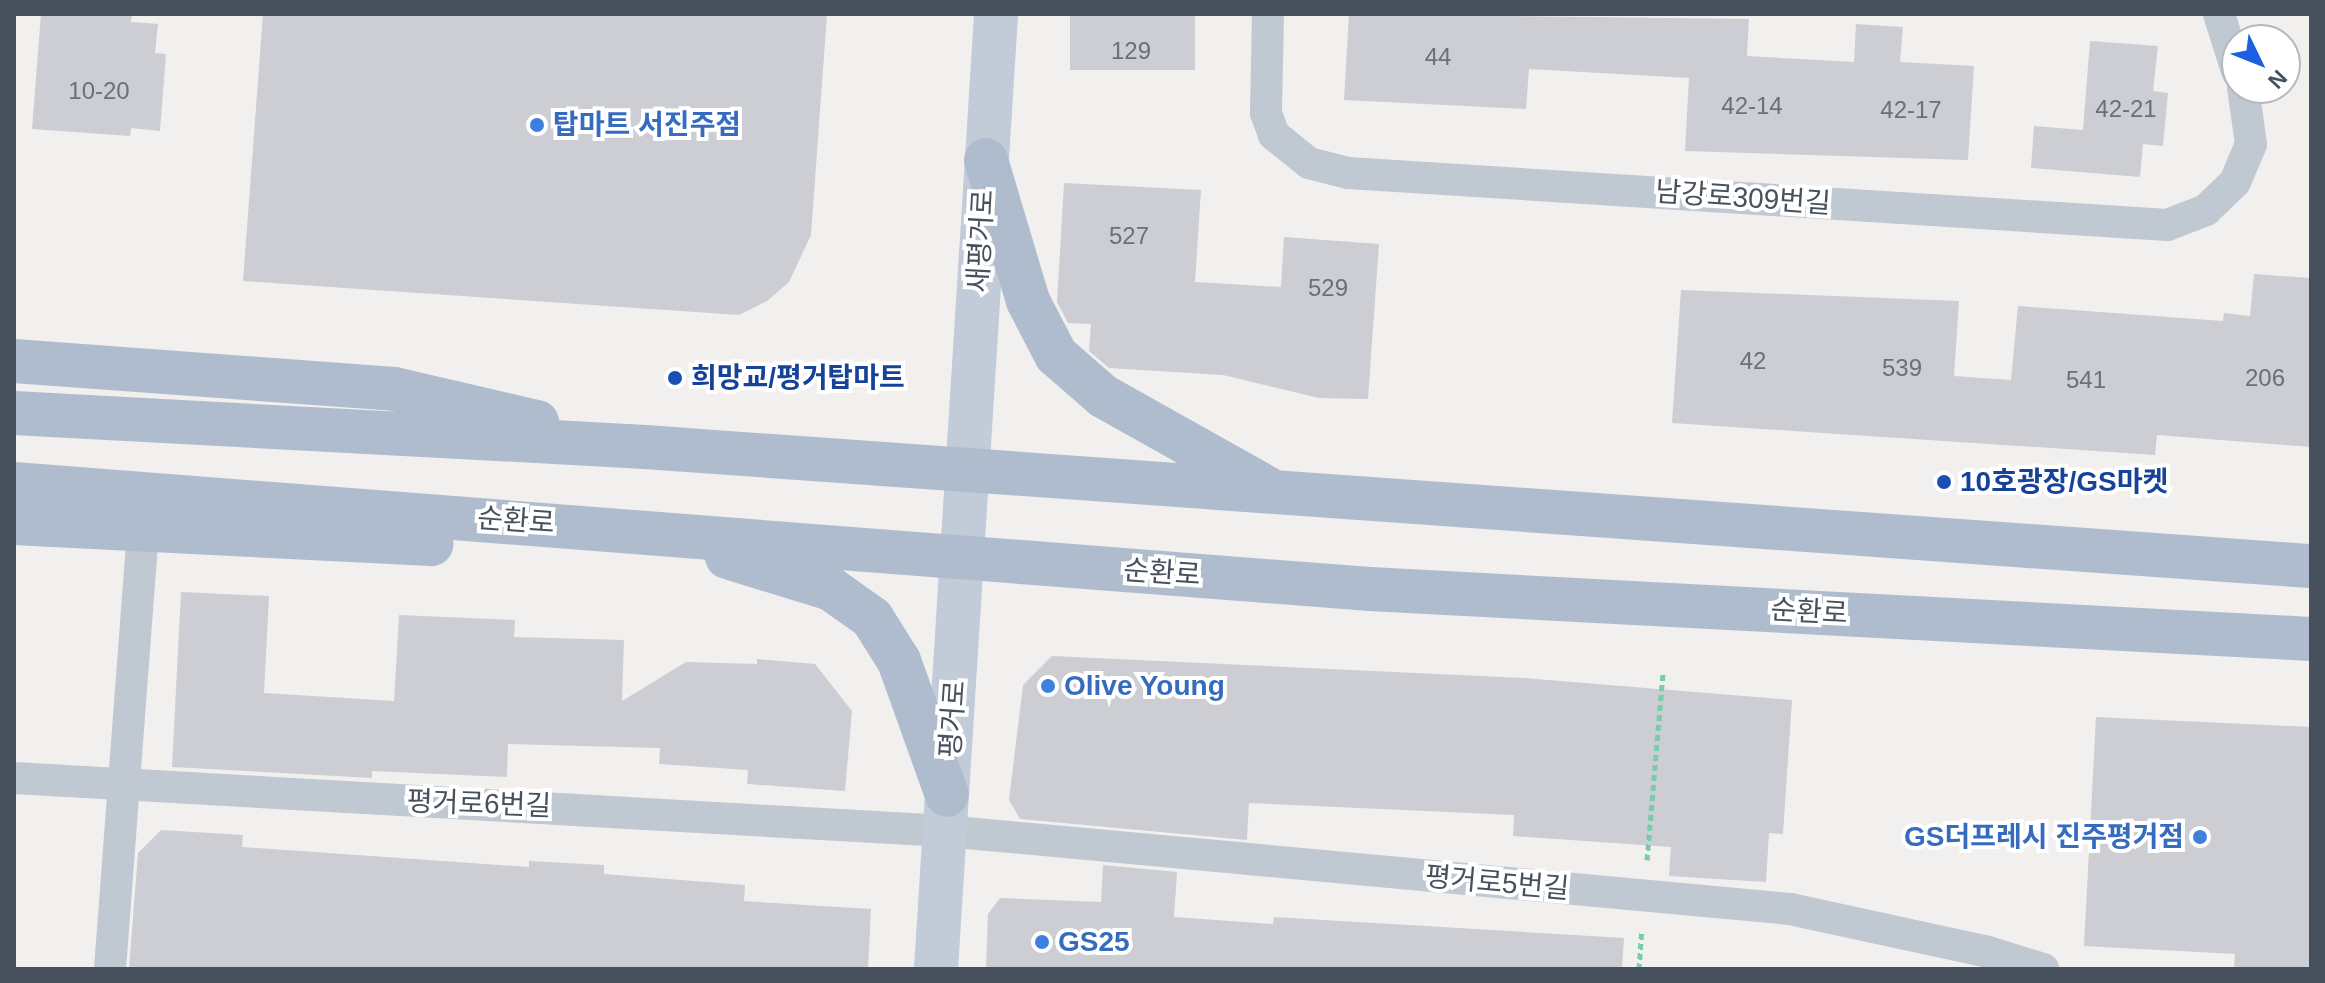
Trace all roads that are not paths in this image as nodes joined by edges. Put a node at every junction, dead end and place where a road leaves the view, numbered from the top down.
1 (996, 14) edge
2 (1268, 14) edge
3 (2245, 104) edge
4 (986, 160) junction
5 (14, 361) edge
6 (14, 413) edge
7 (645, 447) junction
8 (969, 469) junction
9 (14, 484) edge
10 (1272, 491) junction
11 (14, 523) edge
12 (618, 528) junction
13 (143, 531) junction
14 (669, 533) junction
15 (965, 558) junction
16 (2311, 566) edge
17 (2311, 639) edge
18 (14, 778) edge
19 (124, 785) junction
20 (946, 813) junction
21 (110, 969) edge
22 (936, 969) edge
23 (2043, 969) edge

1 - 4 street, 새평거로
2 - 3 street, 남강로309번길
4 - 8 street, 새평거로
4 - 10 main road
5 - 7 main road
6 - 7 main road
7 - 8 main road
8 - 10 main road
8 - 15 street, 평거로
9 - 12 main road, 순환로
10 - 16 main road
11 - 13 main road
12 - 13 main road
12 - 14 main road, 순환로
13 - 19 street
14 - 15 main road, 순환로
14 - 20 main road
15 - 17 main road, 순환로
15 - 20 street, 평거로
18 - 19 street, 평거로6번길
19 - 20 street, 평거로6번길
19 - 21 street
20 - 22 street, 평거로
20 - 23 street, 평거로5번길

